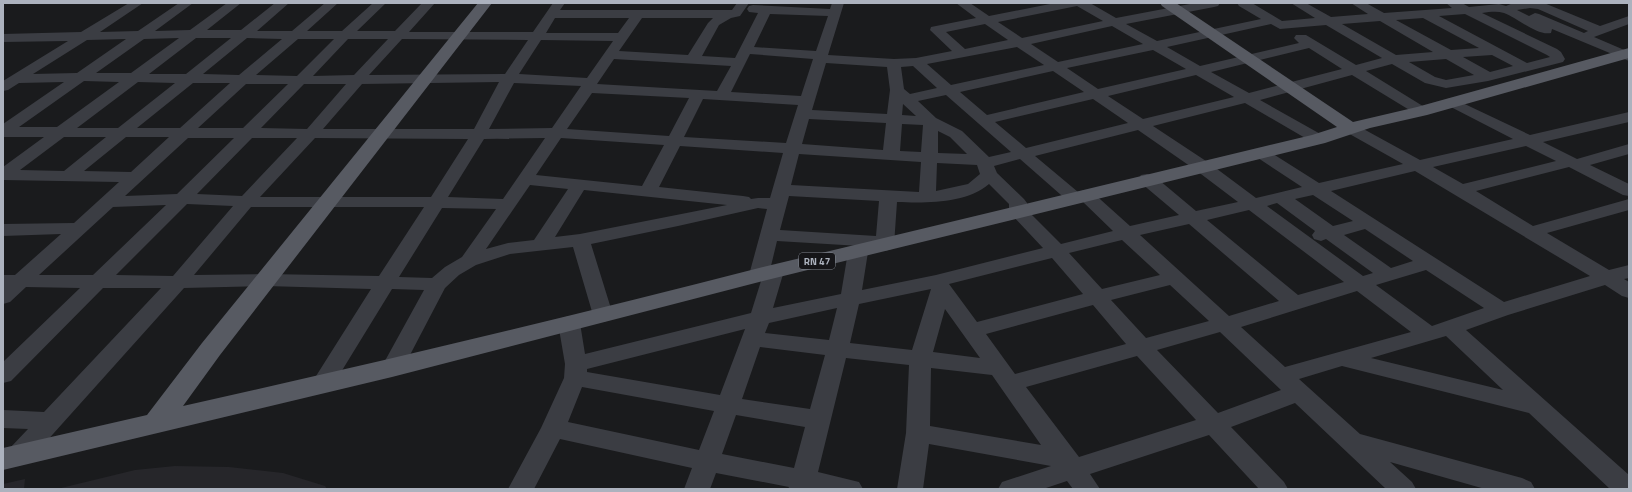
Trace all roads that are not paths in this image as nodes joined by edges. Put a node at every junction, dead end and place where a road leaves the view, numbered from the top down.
1 (137, 3) edge
2 (187, 3) edge
3 (235, 3) edge
4 (283, 3) edge
5 (332, 3) edge
6 (380, 3) edge
7 (429, 3) edge
8 (485, 3) edge
9 (962, 3) edge
10 (1074, 3) edge
11 (1081, 3) edge
12 (1214, 3) edge
13 (1243, 3) edge
14 (1297, 3) edge
15 (1357, 3) edge
16 (1405, 3) edge
17 (1452, 3) edge
18 (1507, 5) edge
19 (741, 6) edge
20 (1178, 6) edge
21 (837, 8) edge
22 (556, 9) edge
23 (677, 9) edge
24 (630, 10) edge
25 (766, 10) junction
26 (1466, 11) junction
27 (712, 13) edge
28 (1426, 14) junction
29 (1384, 18) junction
30 (987, 20) junction
31 (1629, 20) edge
32 (1114, 22) junction
33 (1276, 22) junction
34 (1330, 22) junction
35 (758, 26) junction
36 (1546, 30) dead end
37 (1600, 31) junction
38 (1216, 32) junction
39 (193, 34) junction
40 (83, 35) junction
41 (140, 35) junction
42 (242, 35) junction
43 (295, 35) junction
44 (399, 35) junction
45 (460, 35) junction
46 (345, 36) junction
47 (537, 36) junction
48 (622, 37) junction
49 (1580, 37) junction
50 (3, 38) edge
51 (24, 38) junction
52 (1021, 42) junction
53 (1311, 44) junction
54 (1155, 45) junction
55 (3, 50) edge
56 (1493, 50) junction
57 (963, 54) junction
58 (1445, 54) junction
59 (610, 55) junction
60 (1627, 55) edge
61 (742, 56) junction
62 (821, 57) junction
63 (1253, 58) junction
64 (693, 59) junction
65 (1394, 59) junction
66 (916, 62) junction
67 (894, 63) junction
68 (1056, 66) junction
69 (1527, 68) junction
70 (1198, 70) junction
71 (1354, 70) junction
72 (80, 77) junction
73 (1488, 77) junction
74 (133, 78) junction
75 (426, 78) junction
76 (508, 78) junction
77 (187, 79) junction
78 (243, 79) junction
79 (358, 79) junction
80 (301, 80) junction
81 (9, 83) edge
82 (589, 85) junction
83 (1296, 86) junction
84 (948, 90) junction
85 (1097, 94) junction
86 (698, 95) junction
87 (902, 95) junction
88 (722, 96) junction
89 (1246, 98) junction
90 (1455, 101) junction
91 (806, 108) junction
92 (1421, 111) junction
93 (1629, 117) edge
94 (895, 119) junction
95 (984, 120) junction
96 (930, 121) junction
97 (1140, 124) junction
98 (1359, 126) junction
99 (3, 132) edge
100 (62, 132) junction
101 (186, 132) junction
102 (248, 132) junction
103 (312, 132) junction
104 (121, 133) junction
105 (557, 133) junction
106 (381, 134) junction
107 (479, 134) junction
108 (1318, 139) junction
109 (675, 140) junction
110 (1533, 140) junction
111 (792, 149) junction
112 (1629, 149) edge
113 (1261, 153) junction
114 (1024, 154) junction
115 (891, 156) junction
116 (929, 158) junction
117 (1577, 161) junction
118 (985, 166) junction
119 (1418, 166) junction
120 (1203, 167) junction
121 (3, 175) edge
122 (69, 176) junction
123 (136, 177) junction
124 (525, 179) junction
125 (1147, 179) junction
126 (1629, 184) edge
127 (579, 185) junction
128 (1317, 189) junction
129 (1461, 190) junction
130 (648, 191) junction
131 (1629, 191) edge
132 (888, 196) junction
133 (1080, 196) junction
134 (779, 197) junction
135 (927, 198) junction
136 (1281, 198) junction
137 (182, 199) junction
138 (109, 202) junction
139 (246, 202) junction
140 (435, 202) junction
141 (758, 203) junction
142 (325, 204) junction
143 (508, 204) junction
144 (1629, 204) edge
145 (1253, 205) junction
146 (1018, 211) junction
147 (1194, 218) junction
148 (1368, 223) junction
149 (79, 228) junction
150 (4, 231) edge
151 (1531, 232) junction
152 (1126, 233) junction
153 (1330, 233) junction
154 (770, 235) junction
155 (580, 240) junction
156 (1302, 240) junction
157 (542, 244) junction
158 (885, 244) junction
159 (1056, 250) junction
160 (858, 252) junction
161 (469, 261) junction
162 (1429, 263) junction
163 (1629, 271) edge
164 (767, 273) junction
165 (1388, 274) junction
166 (1175, 278) junction
167 (1606, 278) junction
168 (266, 280) junction
169 (3, 281) edge
170 (22, 281) junction
171 (96, 282) junction
172 (178, 282) junction
173 (1359, 283) junction
174 (383, 284) junction
175 (437, 284) junction
176 (938, 285) junction
177 (1629, 291) edge
178 (3, 297) edge
179 (1096, 297) junction
180 (850, 299) junction
181 (1294, 303) junction
182 (1501, 310) junction
183 (603, 315) junction
184 (569, 323) junction
185 (1225, 324) junction
186 (1450, 328) junction
187 (756, 329) junction
188 (972, 331) junction
189 (1428, 334) junction
190 (1142, 348) junction
191 (837, 349) junction
192 (920, 359) junction
193 (1343, 359) junction
194 (392, 368) junction
195 (576, 371) junction
196 (3, 375) edge
197 (1006, 376) junction
198 (1280, 376) junction
199 (322, 384) junction
200 (1298, 393) junction
201 (1533, 405) junction
202 (727, 406) junction
203 (3, 419) edge
204 (818, 420) junction
205 (51, 421) junction
206 (156, 423) junction
207 (1213, 424) junction
208 (553, 428) junction
209 (918, 433) junction
210 (1351, 442) junction
211 (11, 457) edge
212 (706, 461) junction
213 (1070, 464) junction
214 (802, 485) edge
215 (1018, 488) edge
216 (1625, 488) edge
217 (521, 489) edge
218 (697, 489) edge
219 (850, 489) edge
220 (910, 489) edge
221 (1087, 489) edge
222 (1275, 489) edge
223 (1403, 489) edge
224 (1522, 489) edge

1 - 40 street
2 - 41 street
3 - 39 street
4 - 42 street
5 - 43 street
6 - 46 street
7 - 44 street
8 - 45 main road
9 - 30 street
10 - 30 street
11 - 32 street
12 - 20 street
13 - 33 street
14 - 34 street
15 - 29 street
16 - 28 street
17 - 26 street
18 - 37 street
18 - 49 street
19 - 25 street
19 - 27 street
20 - 32 street
20 - 38 main road
21 - 25 street
21 - 62 street
22 - 24 street
22 - 47 street
23 - 24 street
23 - 27 street
24 - 48 street
25 - 35 street
26 - 28 street
26 - 36 street
26 - 69 street
27 - 35 street
27 - 64 street
28 - 29 street
28 - 56 street
29 - 34 street
29 - 58 street
30 - 52 street
30 - 57 street
31 - 37 street
32 - 52 street
32 - 54 street
33 - 34 street
33 - 38 street
33 - 53 street
34 - 65 street
35 - 61 street
37 - 49 street
38 - 54 street
38 - 63 main road
39 - 41 street
39 - 42 street
39 - 74 street
40 - 41 street
40 - 51 street
40 - 81 street
41 - 72 street
42 - 43 street
42 - 77 street
43 - 46 street
43 - 78 street
44 - 45 street
44 - 46 street
44 - 79 street
45 - 47 street
45 - 75 main road
46 - 80 street
47 - 48 street
47 - 76 street
48 - 59 street
49 - 60 street
50 - 51 street
51 - 55 street
52 - 57 street
52 - 68 street
53 - 63 street
53 - 71 street
54 - 68 street
54 - 70 street
56 - 58 street
56 - 69 street
57 - 66 street
58 - 65 street
58 - 73 street
59 - 64 street
59 - 82 street
60 - 90 main road, RN 47
61 - 62 street
61 - 64 street
61 - 88 street
62 - 67 street
62 - 91 street
63 - 70 street
63 - 83 main road
65 - 71 street
65 - 73 street
66 - 67 street
66 - 84 street
67 - 87 street
68 - 84 street
68 - 85 street
69 - 73 street
70 - 85 street
70 - 89 street
71 - 83 street
71 - 92 street
72 - 74 street
72 - 81 street
72 - 99 street
74 - 77 street
74 - 100 street
75 - 76 street
75 - 79 street
75 - 106 main road
76 - 82 street
76 - 107 street
77 - 78 street
77 - 104 street
78 - 80 street
78 - 101 street
79 - 80 street
79 - 103 street
80 - 102 street
82 - 86 street
82 - 105 street
83 - 89 street
83 - 98 main road
84 - 87 street
84 - 95 street
85 - 95 street
85 - 97 street
86 - 88 street
86 - 109 street
87 - 94 street
87 - 96 street
88 - 91 street
89 - 97 street
89 - 108 street
90 - 92 main road, RN 47
90 - 110 street
91 - 94 street
91 - 111 street
92 - 98 main road, RN 47
93 - 110 street
94 - 96 street
94 - 115 street
95 - 114 street
96 - 116 street
96 - 118 street
97 - 114 street
97 - 120 street
98 - 108 main road, RN 47
98 - 119 street
99 - 100 street
100 - 104 street
100 - 121 street
101 - 102 street
101 - 104 street
101 - 123 street
102 - 103 street
102 - 137 street
103 - 106 street
103 - 139 street
104 - 122 street
105 - 107 street
105 - 109 street
105 - 124 street
106 - 107 street
106 - 142 main road
107 - 140 street
108 - 113 main road, RN 47
109 - 111 street
109 - 130 street
110 - 117 street
110 - 119 street
111 - 115 street
111 - 134 street
112 - 117 street
113 - 120 main road, RN 47
113 - 128 street
114 - 118 street
114 - 133 street
115 - 116 street
116 - 118 street
116 - 135 street
117 - 126 street
117 - 129 street
117 - 131 street
118 - 135 street
118 - 146 street
119 - 128 street
119 - 129 street
120 - 125 main road, RN 47
120 - 145 street
121 - 122 street
122 - 123 street
123 - 138 street
124 - 127 street
124 - 143 street
125 - 133 main road, RN 47
125 - 147 street
127 - 130 street
127 - 157 street
128 - 136 street
128 - 148 street
129 - 151 street
130 - 141 street
132 - 134 street
132 - 135 street
132 - 158 street
133 - 146 main road, RN 47
133 - 152 street
134 - 141 street
134 - 154 street
136 - 145 street
136 - 153 street
137 - 138 street
137 - 139 street
137 - 171 street
138 - 149 street
139 - 142 street
139 - 172 street
140 - 142 street
140 - 143 street
140 - 174 street
141 - 155 street
142 - 168 main road
143 - 161 street
144 - 151 street
145 - 147 street
145 - 156 street
146 - 158 main road, RN 47
146 - 159 street
147 - 152 street
147 - 181 street
148 - 153 street
148 - 162 street
149 - 150 street
149 - 170 street
151 - 167 street
152 - 159 street
152 - 166 street
153 - 156 street
153 - 165 street
154 - 158 street
154 - 164 street
155 - 157 street
155 - 183 street
156 - 173 street
157 - 161 street
158 - 160 main road, RN 47
159 - 176 street
159 - 179 street
160 - 164 main road, RN 47
160 - 180 street
161 - 175 street
162 - 165 street
162 - 182 street
163 - 167 street
164 - 183 main road, RN 47
164 - 187 street
165 - 173 street
166 - 179 street
166 - 185 street
167 - 177 street
167 - 182 street
168 - 172 street
168 - 174 street
168 - 206 main road
169 - 170 street
170 - 171 street
170 - 178 street
171 - 172 street
171 - 196 street
172 - 205 street
173 - 181 street
173 - 189 street
174 - 175 street
174 - 199 street
175 - 194 street
176 - 180 street
176 - 188 street
176 - 192 street
179 - 188 street
179 - 190 street
180 - 187 street
180 - 191 street
181 - 185 street
182 - 186 street
183 - 184 main road, RN 47
184 - 194 main road, RN 47
184 - 195 street
185 - 190 street
185 - 198 street
186 - 189 street
186 - 201 street
187 - 191 street
187 - 195 street
187 - 202 street
188 - 197 street
189 - 193 street
190 - 197 street
190 - 207 street
191 - 192 street
191 - 204 street
192 - 197 street
192 - 209 street
193 - 198 street
193 - 201 street
194 - 199 main road, RN 47
195 - 202 street
195 - 208 street
197 - 213 street
198 - 200 street
199 - 206 main road, RN 47
200 - 207 street
200 - 210 street
201 - 216 street
202 - 204 street
202 - 212 street
203 - 205 street
204 - 214 street
205 - 211 street
206 - 211 main road, RN 47
207 - 213 street
207 - 222 street
208 - 212 street
208 - 217 street
209 - 213 street
209 - 220 street
210 - 223 street
210 - 224 street
212 - 214 street
212 - 218 street
213 - 215 street
213 - 221 street
214 - 219 street

